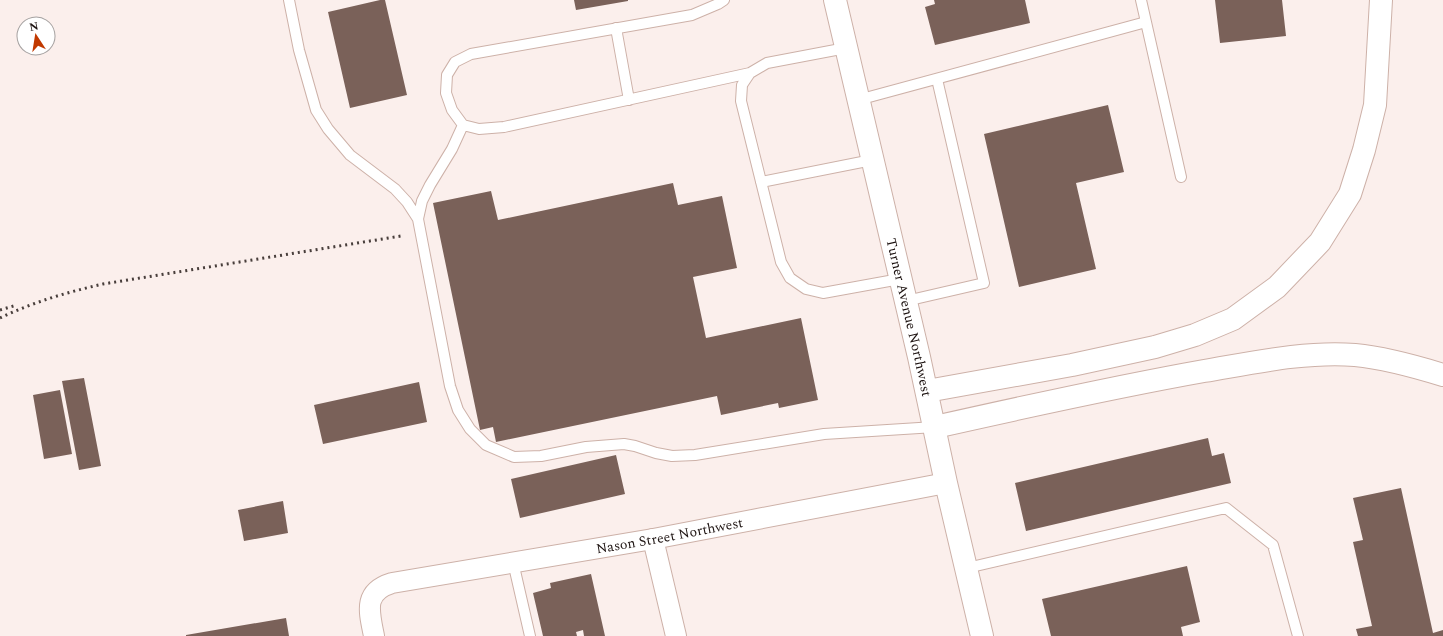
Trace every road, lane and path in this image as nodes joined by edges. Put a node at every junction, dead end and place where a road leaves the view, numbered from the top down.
1 (289, 0) edge
2 (724, 0) edge
3 (835, 0) edge
4 (1141, 0) edge
5 (1381, 0) edge
6 (1146, 22) junction
7 (616, 28) junction
8 (846, 48) junction
9 (750, 73) junction
10 (937, 78) junction
11 (629, 100) junction
12 (858, 100) junction
13 (463, 125) junction
14 (872, 160) junction
15 (1181, 176) dead end
16 (761, 182) junction
17 (418, 219) junction
18 (900, 279) junction
19 (906, 301) junction
20 (1443, 375) edge
21 (927, 391) junction
22 (935, 427) junction
23 (946, 483) junction
24 (653, 539) junction
25 (513, 562) junction
26 (967, 568) junction
27 (374, 636) edge
28 (530, 636) edge
29 (676, 636) edge
30 (982, 636) edge
31 (1298, 636) edge

1 - 17 lane
2 - 7 lane
3 - 8 main road, Turner Avenue Northwest
4 - 6 lane
5 - 21 main road
6 - 10 lane
6 - 15 lane
7 - 11 lane
7 - 13 lane
8 - 9 lane
8 - 12 main road, Turner Avenue Northwest
9 - 11 lane
9 - 16 lane
10 - 12 lane
10 - 19 lane
11 - 13 lane
12 - 14 main road, Turner Avenue Northwest
13 - 17 lane
14 - 16 lane
14 - 18 main road, Turner Avenue Northwest
16 - 18 lane
17 - 22 lane
18 - 19 main road, Turner Avenue Northwest
19 - 21 main road, Turner Avenue Northwest
20 - 22 main road
21 - 22 main road, Turner Avenue Northwest
22 - 23 main road, Turner Avenue Northwest
23 - 24 street, Nason Street Northwest
23 - 26 main road, Turner Avenue Northwest
24 - 25 street, Nason Street Northwest
24 - 29 street
25 - 27 street, Nason Street Northwest
25 - 28 lane
26 - 30 main road, Turner Avenue Northwest
26 - 31 lane

